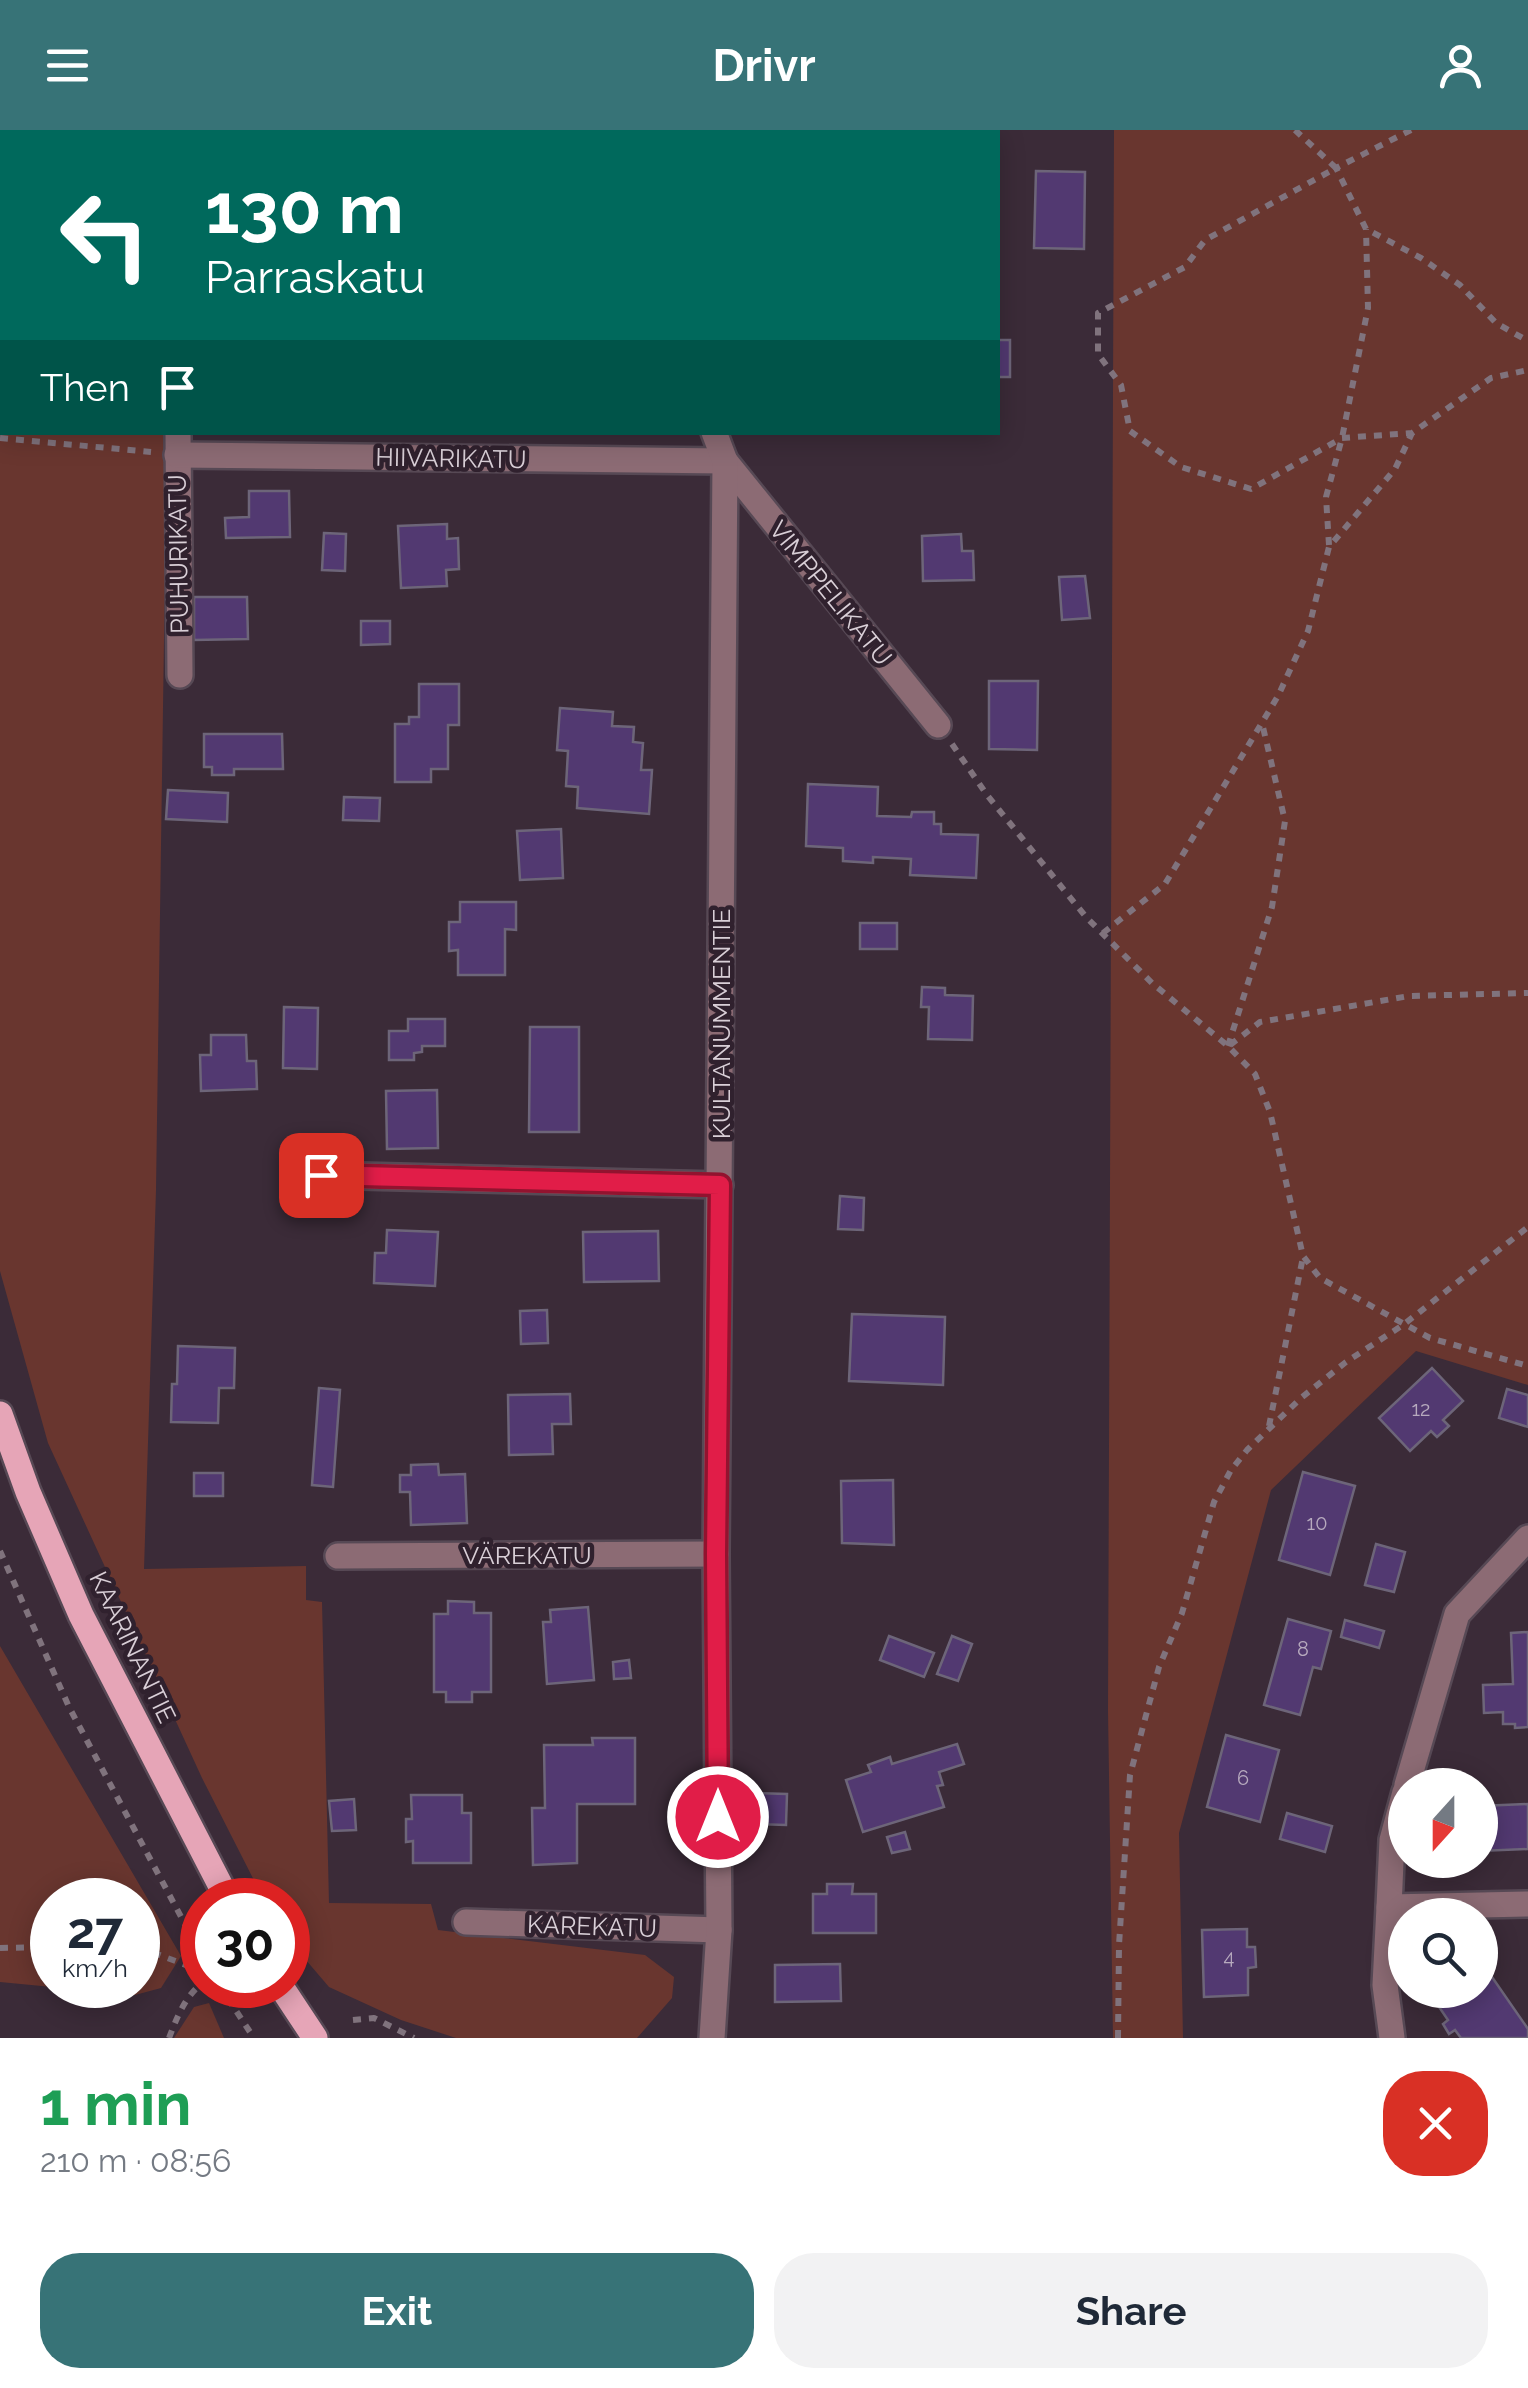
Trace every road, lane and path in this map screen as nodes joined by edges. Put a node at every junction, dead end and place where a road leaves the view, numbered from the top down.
1 (1295, 130) edge
2 (1411, 130) edge
3 (1336, 168) junction
4 (1366, 229) junction
5 (1528, 340) edge
6 (1528, 370) edge
7 (1412, 433) junction
8 (715, 435) edge
9 (0, 438) edge
10 (1342, 438) junction
11 (177, 444) edge
12 (725, 461) junction
13 (1329, 547) junction
14 (180, 675) dead end
15 (1262, 723) junction
16 (938, 725) joint
17 (1103, 933) junction
18 (1528, 993) edge
19 (1228, 1046) junction
20 (321, 1175) dead end
21 (720, 1185) junction
22 (1528, 1226) edge
23 (1303, 1256) junction
24 (1404, 1325) junction
25 (1528, 1366) edge
26 (0, 1414) edge
27 (1268, 1428) junction
28 (1528, 1538) edge
29 (0, 1551) edge
30 (716, 1554) junction
31 (338, 1556) dead end
32 (3, 1564) edge
33 (1411, 1768) edge
34 (217, 1878) edge
35 (1528, 1904) edge
36 (1498, 1905) edge
37 (180, 1915) edge
38 (466, 1922) dead end
39 (1388, 1926) edge
40 (719, 1930) junction
41 (30, 1947) edge
42 (0, 1948) edge
43 (182, 2008) edge
44 (234, 2008) edge
45 (295, 2008) edge
46 (1388, 2008) edge
47 (1388, 2008) edge
48 (352, 2020) dead end
49 (168, 2038) edge
50 (254, 2038) edge
51 (315, 2038) edge
52 (414, 2038) edge
53 (712, 2038) edge
54 (1118, 2038) edge
55 (1392, 2038) edge

1 - 3 path
2 - 3 path
3 - 4 path
3 - 10 path
4 - 5 path
4 - 10 path
6 - 7 path
7 - 10 path
7 - 13 path
8 - 12 street, KULTANUMMENTIE
9 - 11 path
10 - 13 path
11 - 12 street, HIIVARIKATU
11 - 14 street, PUHURIKATU
12 - 16 street, VIMPPELIKATU
12 - 21 street, KULTANUMMENTIE
13 - 15 path
15 - 17 path
15 - 19 path
16 - 17 path
17 - 19 path
18 - 19 path
19 - 23 path
20 - 21 street
21 - 30 street, KULTANUMMENTIE
22 - 24 path
23 - 24 path
23 - 27 path
24 - 25 path
24 - 27 path
26 - 34 main road, KAARINANTIE
27 - 54 path
28 - 33 street
29 - 32 path
30 - 31 street, VÄREKATU
30 - 40 street, KULTANUMMENTIE
32 - 37 path
35 - 36 street
38 - 40 street, KAREKATU
39 - 46 street
40 - 53 street, KULTANUMMENTIE
41 - 42 path
43 - 49 path
44 - 50 path
45 - 51 main road
47 - 55 street
48 - 52 path

